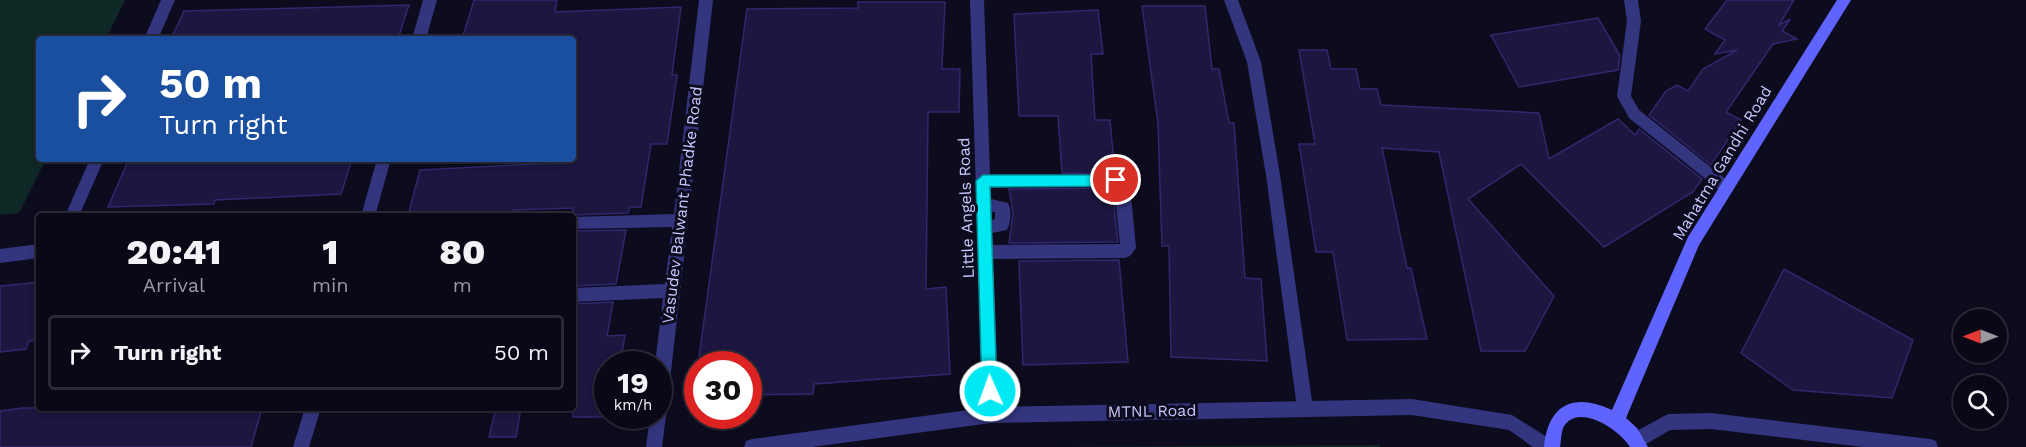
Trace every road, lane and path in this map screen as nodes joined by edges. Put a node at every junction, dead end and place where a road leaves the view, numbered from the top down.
1 (168, 0) edge
2 (430, 0) edge
3 (706, 0) edge
4 (977, 0) edge
5 (1231, 0) edge
6 (1631, 0) edge
7 (1845, 0) edge
8 (152, 36) edge
9 (419, 36) edge
10 (96, 162) edge
11 (383, 162) edge
12 (983, 181) junction
13 (1727, 188) junction
14 (73, 213) edge
15 (369, 213) edge
16 (680, 220) junction
17 (576, 223) edge
18 (36, 251) edge
19 (986, 252) junction
20 (0, 256) edge
21 (672, 291) junction
22 (576, 295) edge
23 (665, 351) edge
24 (1305, 408) junction
25 (312, 411) edge
26 (991, 415) junction
27 (1617, 419) junction
28 (656, 429) edge
29 (1851, 441) edge
30 (1639, 444) edge
31 (301, 447) edge
32 (654, 447) edge
33 (752, 447) edge
34 (1547, 447) edge
35 (1552, 447) edge
36 (1930, 447) edge

1 - 8 street
2 - 9 street
3 - 16 street, Vasudev Balwant Phadke Road
4 - 12 street, Little Angels Road
5 - 24 street
6 - 13 street
7 - 13 main road, Mahatma Gandhi Road
10 - 14 street
11 - 15 street
12 - 19 street, Little Angels Road
12 - 19 street
13 - 27 main road, Mahatma Gandhi Road
16 - 17 street
16 - 21 street, Vasudev Balwant Phadke Road
18 - 20 street
19 - 26 street, Little Angels Road
21 - 22 street
21 - 23 street, Vasudev Balwant Phadke Road
24 - 26 street, MTNL Road
24 - 34 street, MTNL Road
25 - 31 street
26 - 33 street, MTNL Road
27 - 30 main road
27 - 35 main road
28 - 32 street
29 - 30 street
29 - 36 street

